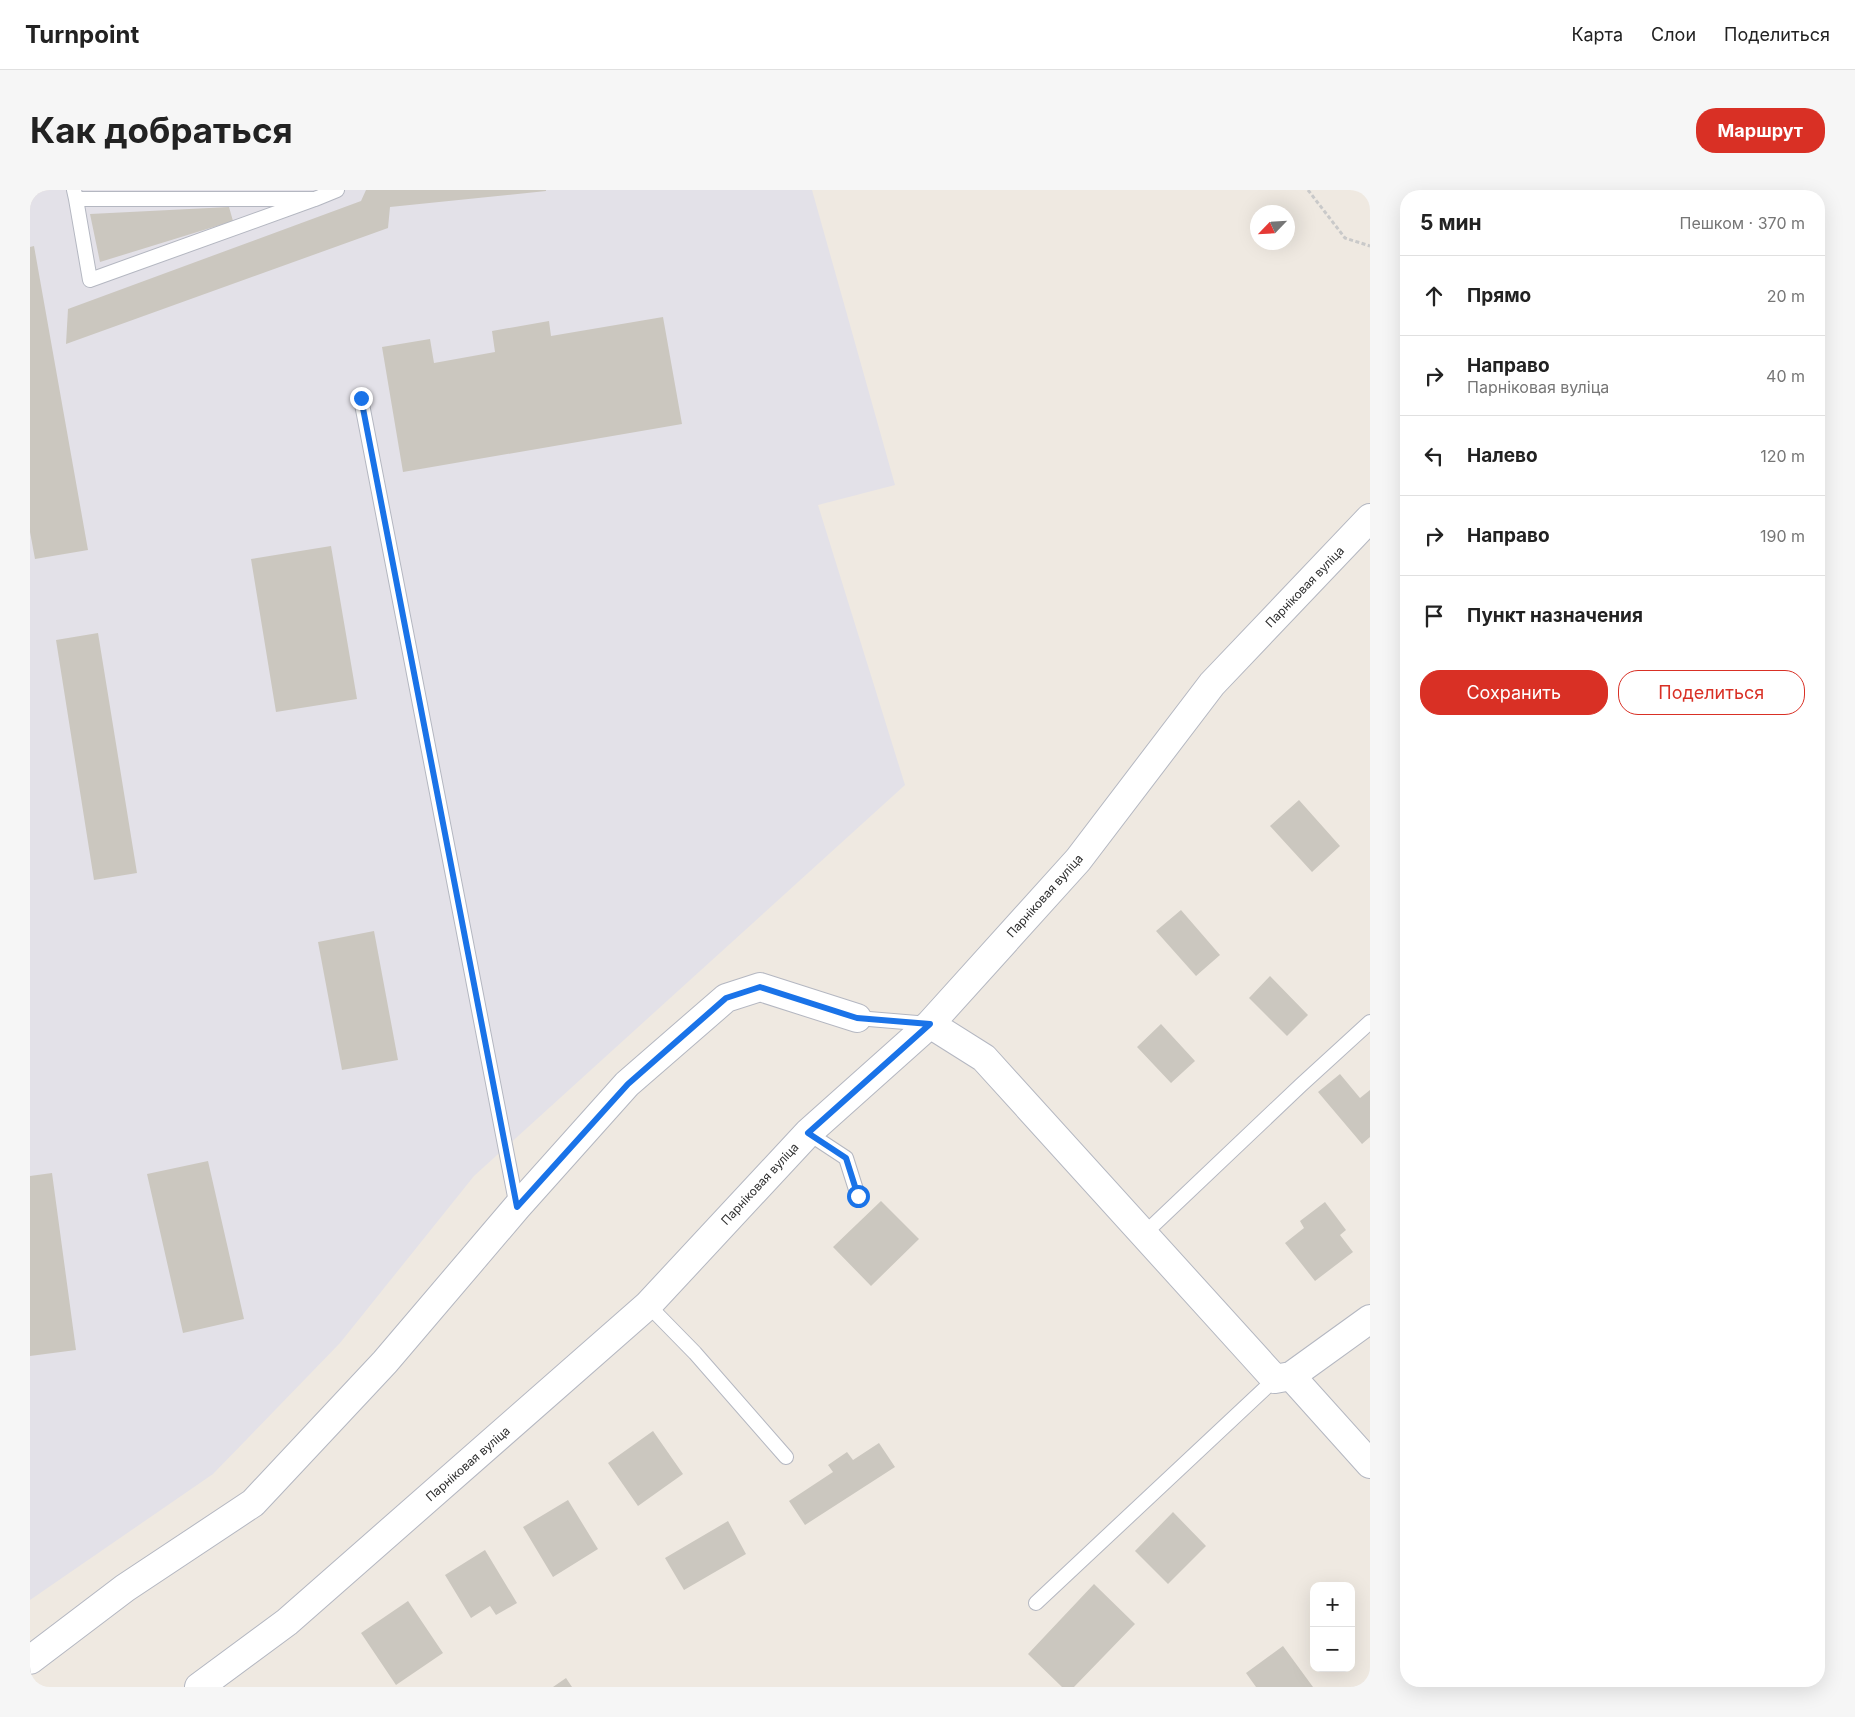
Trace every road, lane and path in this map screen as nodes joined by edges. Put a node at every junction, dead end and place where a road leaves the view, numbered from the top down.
1 (337, 190) edge
2 (1308, 190) edge
3 (75, 194) edge
4 (315, 199) junction
5 (1370, 246) edge
6 (361, 398) dead end
7 (1370, 518) edge
8 (857, 1018) joint
9 (1370, 1022) edge
10 (930, 1024) junction
11 (808, 1133) junction
12 (858, 1196) dead end
13 (517, 1207) junction
14 (1144, 1234) junction
15 (648, 1305) junction
16 (1370, 1319) edge
17 (1283, 1378) junction
18 (786, 1457) dead end
19 (1370, 1464) edge
20 (1036, 1604) dead end
21 (30, 1660) edge
22 (199, 1687) edge

1 - 4 lane
2 - 5 path
3 - 4 lane
3 - 4 lane
6 - 13 lane
7 - 10 street, Парніковая вуліца
8 - 10 lane
8 - 13 street
9 - 14 lane
10 - 11 street, Парніковая вуліца
10 - 14 street
11 - 12 lane
11 - 15 street, Парніковая вуліца
13 - 21 street
14 - 17 street
15 - 18 lane
15 - 22 street, Парніковая вуліца
16 - 17 street
17 - 19 street
17 - 20 lane

